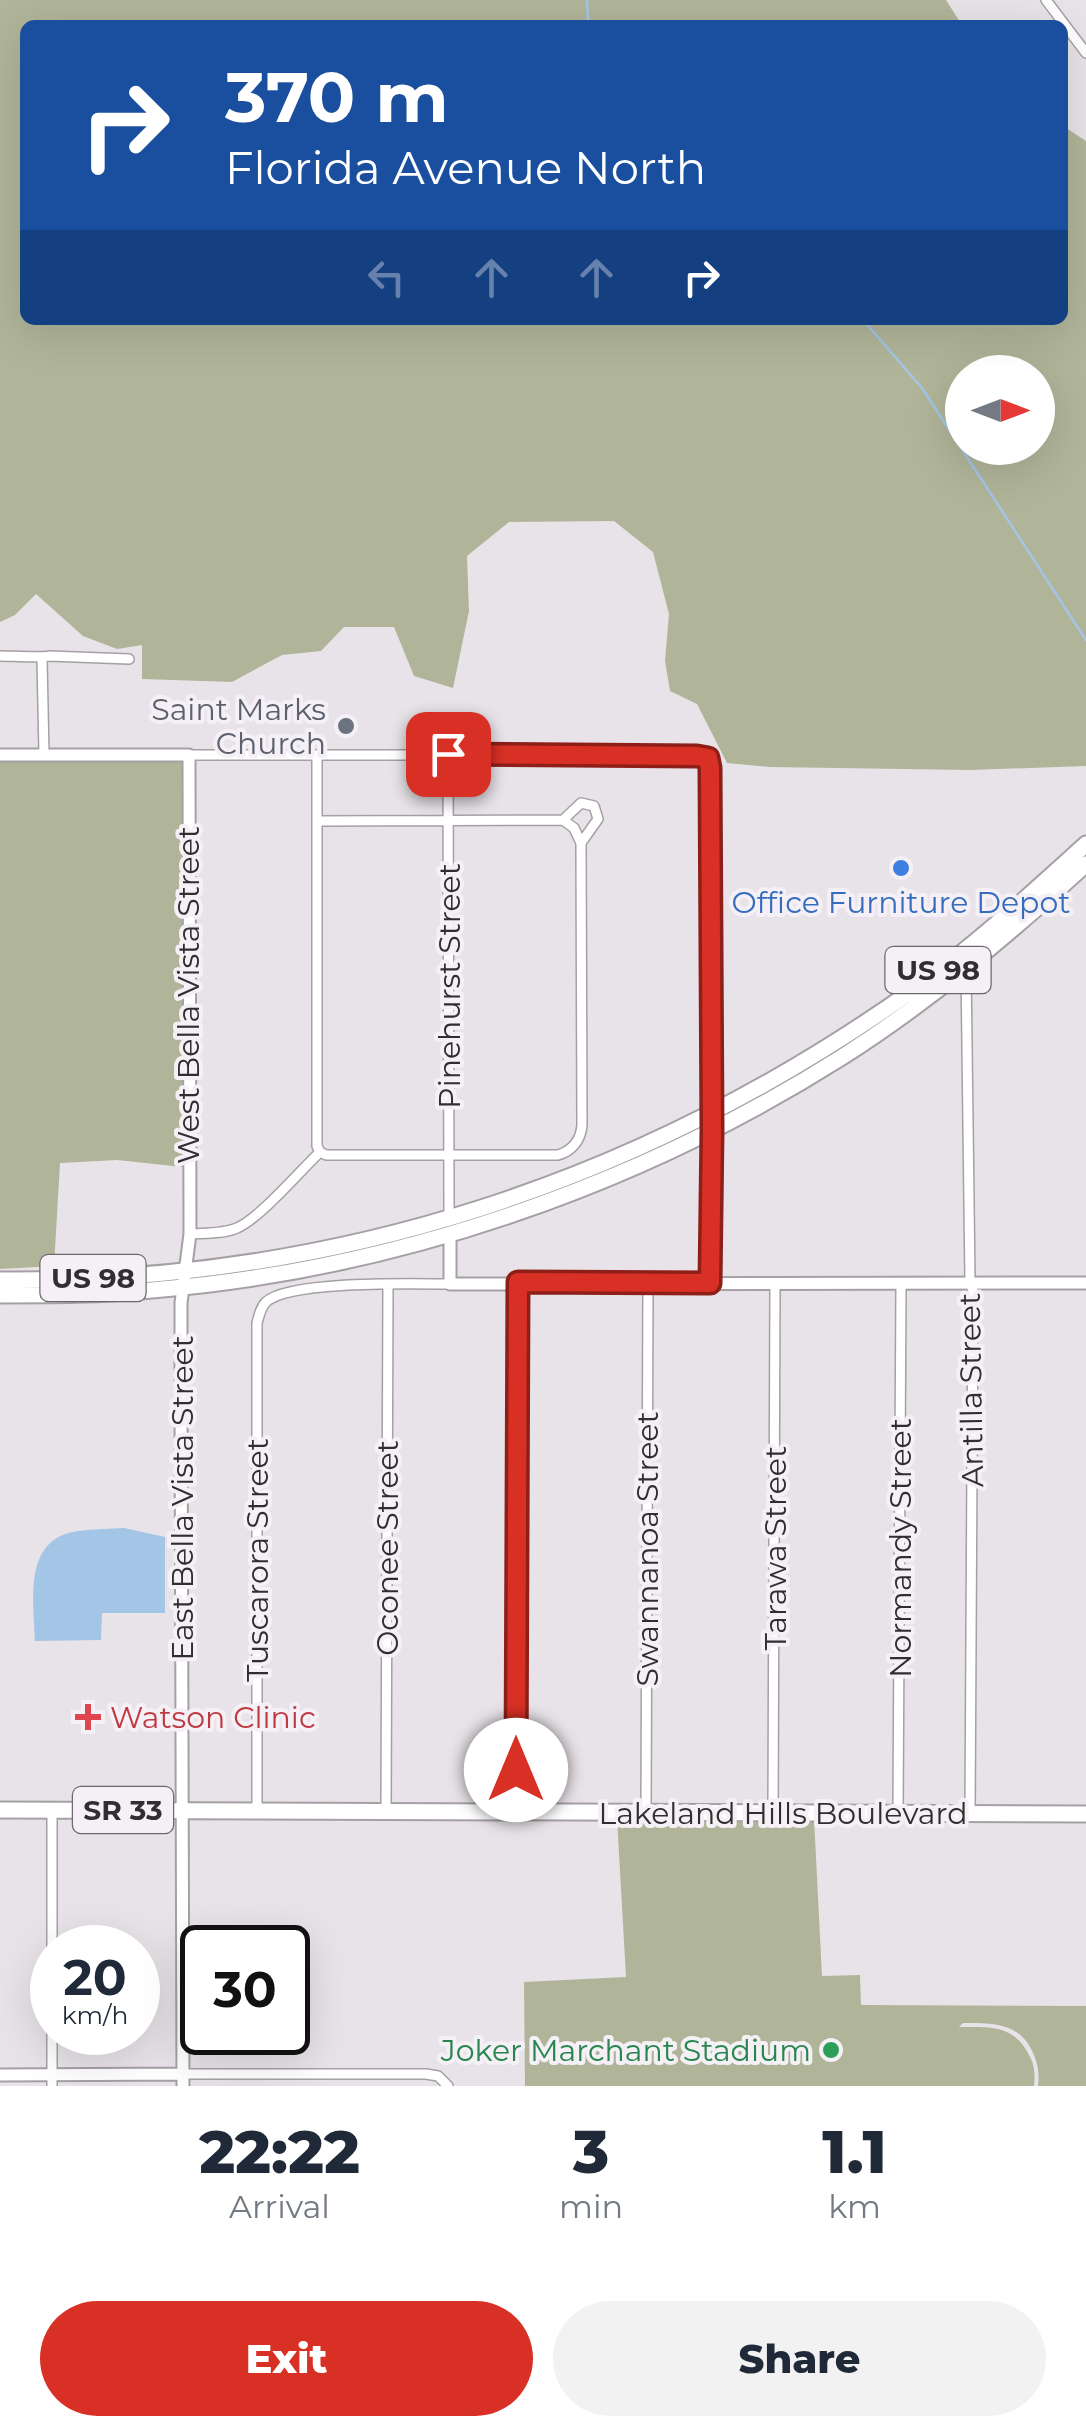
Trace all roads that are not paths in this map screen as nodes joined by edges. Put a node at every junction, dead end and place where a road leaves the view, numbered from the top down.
1 (1046, 0) edge
2 (1061, 20) edge
3 (1068, 29) edge
4 (1086, 53) edge
5 (0, 656) edge
6 (42, 658) junction
7 (129, 659) dead end
8 (317, 754) junction
9 (448, 754) junction
10 (44, 755) junction
11 (189, 755) junction
12 (0, 756) edge
13 (317, 820) junction
14 (449, 820) junction
15 (563, 820) junction
16 (582, 843) junction
17 (1086, 844) edge
18 (1086, 856) edge
19 (1086, 864) edge
20 (1051, 896) junction
21 (1014, 908) junction
22 (966, 968) junction
23 (916, 1005) junction
24 (712, 1112) junction
25 (712, 1130) junction
26 (320, 1152) junction
27 (449, 1155) junction
28 (449, 1226) junction
29 (190, 1234) junction
30 (185, 1279) junction
31 (0, 1280) edge
32 (518, 1282) junction
33 (970, 1282) junction
34 (710, 1283) junction
35 (775, 1283) junction
36 (901, 1283) junction
37 (1086, 1283) edge
38 (388, 1284) junction
39 (450, 1284) junction
40 (648, 1284) junction
41 (0, 1295) edge
42 (0, 1810) edge
43 (52, 1810) junction
44 (181, 1810) junction
45 (257, 1811) junction
46 (386, 1812) junction
47 (516, 1812) junction
48 (898, 1813) junction
49 (646, 1814) junction
50 (773, 1814) junction
51 (970, 1814) junction
52 (1086, 1814) edge
53 (0, 2075) edge
54 (52, 2080) edge
55 (182, 2080) edge
56 (448, 2086) edge

1 - 2 street
3 - 4 street
5 - 6 street
6 - 7 street
6 - 10 street
8 - 9 street
8 - 11 street
8 - 13 street
9 - 14 street, Pinehurst Street
9 - 24 street
10 - 11 street
10 - 12 street
11 - 29 street, West Bella Vista Street
13 - 14 street
13 - 26 street
14 - 15 street
14 - 27 street, Pinehurst Street
15 - 16 street
15 - 16 street
16 - 27 street
17 - 21 main road, US 98
18 - 20 main road
19 - 20 main road, US 98
20 - 22 main road, US 98
21 - 23 main road
21 - 24 main road, US 98
22 - 23 main road, US 98
22 - 33 street, Antilla Street
23 - 25 main road, US 98
24 - 25 street
24 - 28 main road, US 98
25 - 28 main road, US 98
25 - 34 street
26 - 27 street
26 - 29 street
27 - 28 street, Pinehurst Street
28 - 30 main road, US 98
28 - 39 street, Pinehurst Street
29 - 30 street, West Bella Vista Street
30 - 31 main road, US 98
30 - 41 main road, US 98
30 - 44 street, East Bella Vista Street
32 - 39 street
32 - 40 street
32 - 47 street
33 - 36 street
33 - 37 street
33 - 51 street, Antilla Street
34 - 35 street
34 - 40 street
35 - 36 street
35 - 50 street, Tarawa Street
36 - 48 street, Normandy Street
38 - 39 street
38 - 45 street, Tuscarora Street
38 - 46 street, Oconee Street
40 - 49 street, Swannanoa Street
42 - 43 main road, Lakeland Hills Boulevard / SR 33
43 - 44 main road, Lakeland Hills Boulevard / SR 33
43 - 54 street
44 - 45 main road, Lakeland Hills Boulevard / SR 33
44 - 55 street, East Bella Vista Street
45 - 46 main road, Lakeland Hills Boulevard / SR 33
46 - 47 main road, Lakeland Hills Boulevard / SR 33
47 - 49 main road, Lakeland Hills Boulevard / SR 33
48 - 50 main road, Lakeland Hills Boulevard / SR 33
48 - 51 main road, Lakeland Hills Boulevard / SR 33
49 - 50 main road, Lakeland Hills Boulevard / SR 33
51 - 52 main road, Lakeland Hills Boulevard / SR 33
53 - 54 street
54 - 55 street
55 - 56 street

